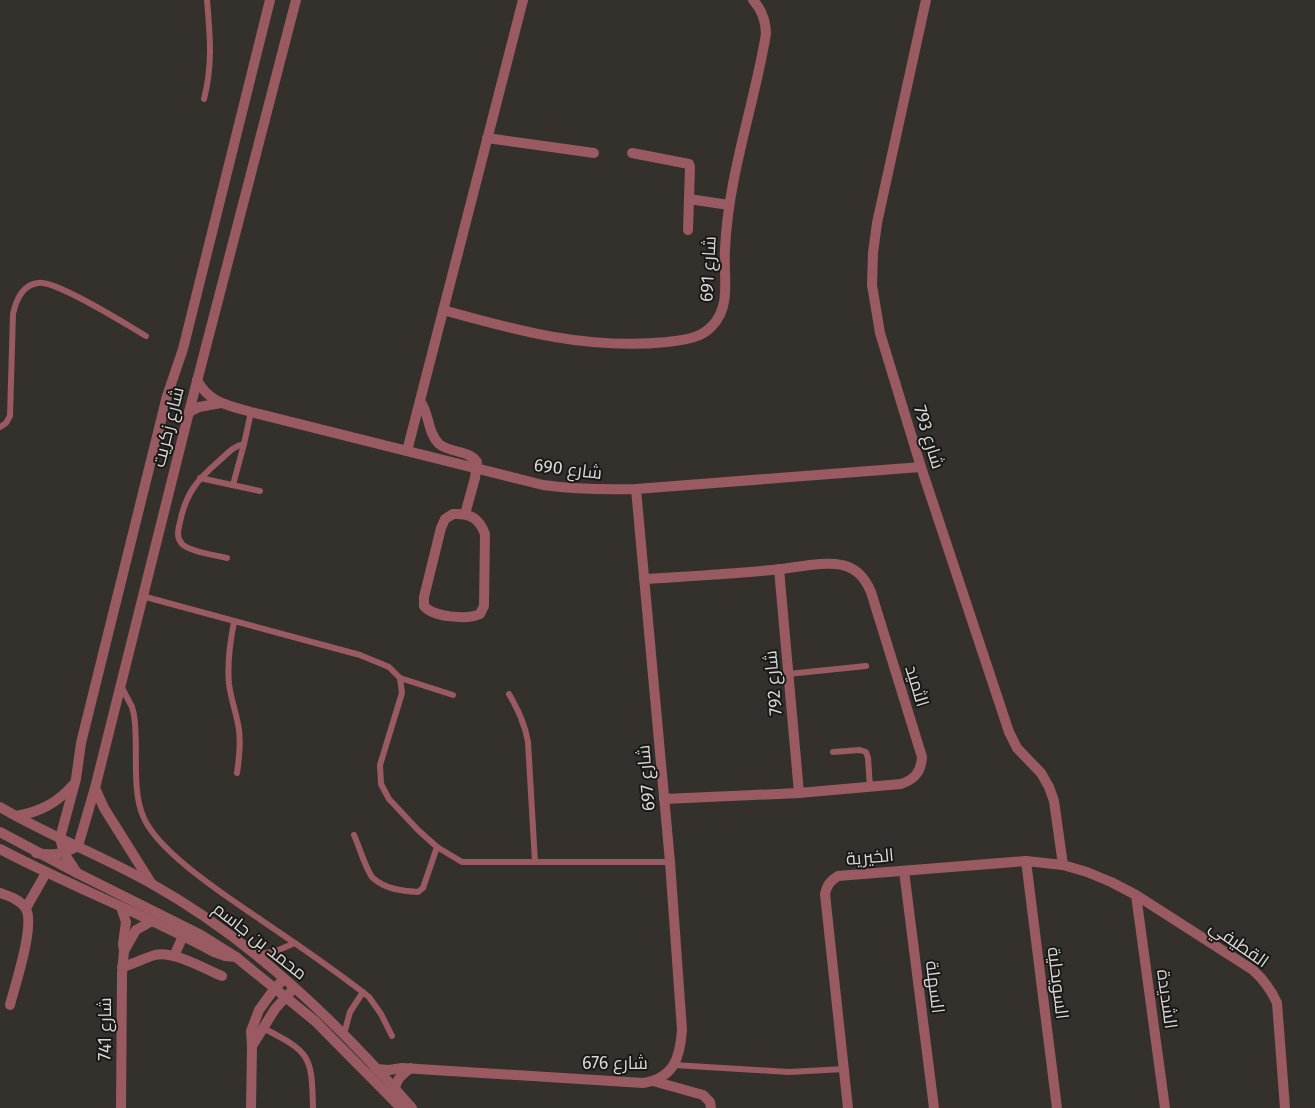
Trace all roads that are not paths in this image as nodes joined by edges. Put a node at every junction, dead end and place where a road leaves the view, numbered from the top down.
1 (207, 0) edge
2 (270, 0) edge
3 (296, 0) edge
4 (523, 0) edge
5 (753, 0) edge
6 (926, 0) edge
7 (204, 99) dead end
8 (487, 138) junction
9 (594, 153) dead end
10 (632, 154) dead end
11 (689, 199) junction
12 (729, 206) junction
13 (688, 230) dead end
14 (443, 310) junction
15 (146, 336) dead end
16 (197, 380) junction
17 (420, 401) junction
18 (221, 403) junction
19 (189, 412) junction
20 (251, 412) junction
21 (0, 427) edge
22 (244, 444) junction
23 (408, 451) junction
24 (921, 467) junction
25 (478, 469) junction
26 (200, 478) junction
27 (233, 485) junction
28 (636, 489) junction
29 (260, 491) dead end
30 (464, 514) junction
31 (226, 558) dead end
32 (779, 569) junction
33 (644, 579) junction
34 (142, 596) junction
35 (234, 622) junction
36 (866, 666) dead end
37 (788, 674) junction
38 (400, 678) junction
39 (120, 684) junction
40 (509, 694) dead end
41 (453, 695) dead end
42 (833, 752) dead end
43 (237, 773) dead end
44 (75, 782) junction
45 (870, 787) junction
46 (95, 788) junction
47 (798, 793) junction
48 (664, 799) junction
49 (0, 807) edge
50 (16, 816) junction
51 (0, 832) edge
52 (354, 834) dead end
53 (60, 838) junction
54 (78, 846) junction
55 (437, 847) junction
56 (0, 849) edge
57 (36, 852) junction
58 (64, 853) junction
59 (535, 862) junction
60 (670, 862) junction
61 (1026, 862) junction
62 (1063, 865) junction
63 (904, 871) junction
64 (46, 873) junction
65 (77, 873) junction
66 (152, 884) junction
67 (0, 892) edge
68 (1136, 895) junction
69 (121, 907) junction
70 (26, 908) junction
71 (152, 922) junction
72 (183, 936) junction
73 (296, 944) junction
74 (124, 951) junction
75 (256, 955) junction
76 (174, 956) junction
77 (236, 957) junction
78 (122, 966) junction
79 (222, 976) dead end
80 (284, 979) junction
81 (275, 988) junction
82 (294, 988) junction
83 (363, 992) junction
84 (285, 996) junction
85 (10, 1005) dead end
86 (263, 1028) junction
87 (344, 1034) junction
88 (392, 1036) dead end
89 (252, 1046) junction
90 (674, 1064) junction
91 (376, 1068) junction
92 (411, 1068) junction
93 (844, 1069) junction
94 (653, 1081) junction
95 (396, 1089) junction
96 (121, 1108) edge
97 (251, 1108) edge
98 (313, 1108) edge
99 (401, 1108) edge
100 (412, 1108) edge
101 (711, 1108) edge
102 (848, 1108) edge
103 (934, 1108) edge
104 (1057, 1108) edge
105 (1165, 1108) edge
106 (1285, 1108) edge

1 - 7 lane
2 - 44 street, شارع زكريت
3 - 16 street, شارع زكريت
4 - 8 street
5 - 12 street, شارع 691
6 - 24 street, شارع 793
8 - 9 street
8 - 14 street
10 - 11 street
11 - 12 street
11 - 13 street
12 - 14 street, شارع 691
14 - 17 street
15 - 21 lane
16 - 18 street, شارع 690
16 - 19 street, شارع زكريت
17 - 23 street
17 - 25 street
18 - 19 street, شارع 690
18 - 20 street, شارع 690
19 - 34 street, شارع زكريت
20 - 22 lane
20 - 23 street, شارع 690
22 - 26 lane
22 - 27 lane
23 - 25 street, شارع 690
24 - 28 street, شارع 690
24 - 62 street, شارع 793
25 - 28 street, شارع 690
25 - 30 street
26 - 27 lane
26 - 31 lane
27 - 29 lane
28 - 33 street, شارع 697
30 - 30 street
32 - 33 street, الثميد
32 - 37 street, شارع 792
32 - 45 street, الثميد
33 - 48 street, شارع 697
34 - 35 lane
34 - 39 street, شارع زكريت
35 - 38 lane
35 - 43 lane
36 - 37 lane
37 - 47 street, شارع 792
38 - 41 lane
38 - 55 lane
39 - 46 street, شارع زكريت
39 - 73 lane
40 - 59 lane
42 - 45 lane
44 - 50 street
44 - 53 street, شارع زكريت
45 - 47 street, الثميد
46 - 54 street, شارع زكريت
46 - 66 street
47 - 48 street, الثميد
48 - 60 street, شارع 697
49 - 50 street, محمد بن جاسم
50 - 53 street, محمد بن جاسم
51 - 57 street, محمد بن جاسم
52 - 55 lane
53 - 54 street, محمد بن جاسم
53 - 58 street, شارع زكريت
54 - 58 street
54 - 66 street, محمد بن جاسم
55 - 59 lane
56 - 64 street
57 - 58 street
57 - 65 street, محمد بن جاسم
58 - 65 street, شارع زكريت
59 - 60 lane
60 - 90 street, شارع 697
61 - 62 street, الخيرية
61 - 63 street, الخيرية
61 - 104 street, السويحلية
62 - 68 street, الخيرية
63 - 93 street, الخيرية
63 - 103 street, السهلة
64 - 69 street
64 - 70 street
65 - 77 street, محمد بن جاسم
66 - 75 street, محمد بن جاسم
67 - 70 street
68 - 105 street, الشديدة
68 - 106 street, القطيفي
69 - 71 street
69 - 74 street, شارع 741
70 - 85 street
71 - 72 street
71 - 74 street, شارع 741
72 - 76 street
72 - 77 street
73 - 75 lane
73 - 83 lane
74 - 78 street, شارع 741
75 - 80 street, محمد بن جاسم
76 - 78 street
76 - 79 street
77 - 81 street, محمد بن جاسم
78 - 96 street, شارع 741
80 - 81 street
80 - 82 street, محمد بن جاسم
81 - 84 street, محمد بن جاسم
81 - 89 street
82 - 84 street
82 - 87 street, محمد بن جاسم
83 - 87 lane
83 - 88 lane
84 - 86 street
84 - 99 street, محمد بن جاسم
86 - 89 street
86 - 98 lane
87 - 91 street, محمد بن جاسم
89 - 97 street
90 - 93 lane, شارع 676
90 - 94 street, شارع 676
91 - 92 street, شارع 676
91 - 95 street, محمد بن جاسم
92 - 94 street, شارع 676
92 - 95 street
93 - 102 street, الخيرية
94 - 101 street
95 - 100 street, محمد بن جاسم

